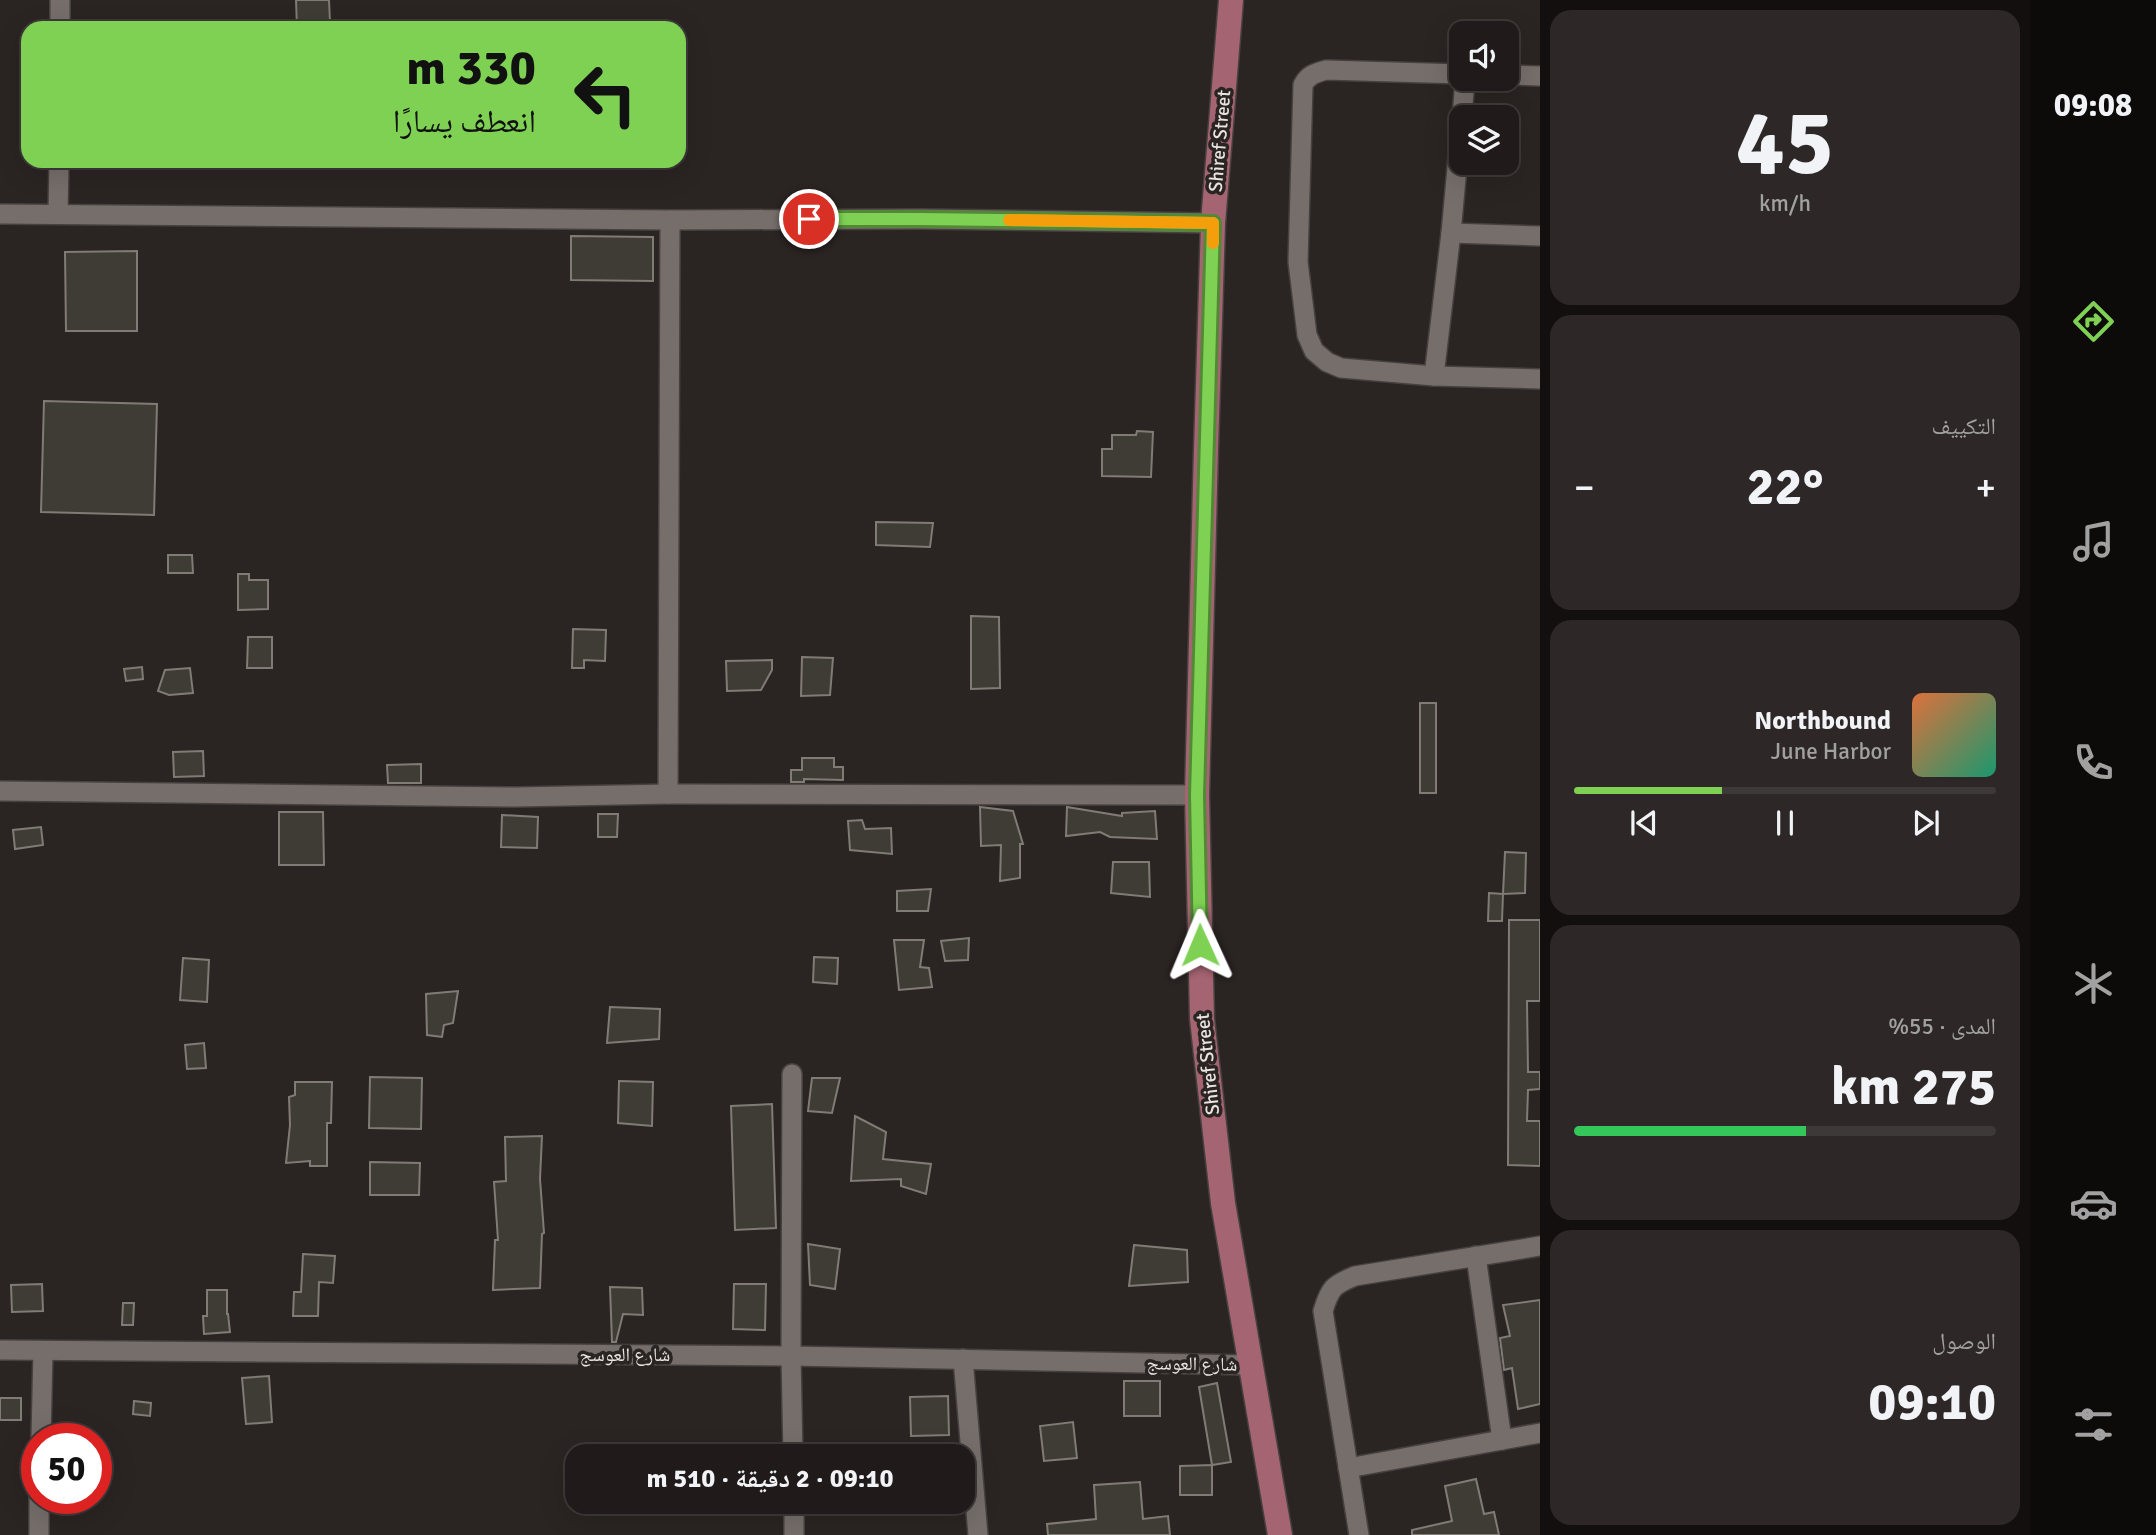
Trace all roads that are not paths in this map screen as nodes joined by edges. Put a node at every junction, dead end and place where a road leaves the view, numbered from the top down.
1 (60, 0) edge
2 (1231, 0) edge
3 (60, 21) edge
4 (1449, 74) edge
5 (1519, 75) edge
6 (1540, 76) edge
7 (59, 168) edge
8 (1456, 175) edge
9 (0, 214) edge
10 (58, 214) junction
11 (670, 220) junction
12 (1213, 223) junction
13 (1451, 233) junction
14 (1540, 236) edge
15 (1434, 376) junction
16 (1540, 379) edge
17 (0, 791) edge
18 (668, 794) junction
19 (1197, 795) junction
20 (792, 1074) dead end
21 (1540, 1246) edge
22 (1476, 1256) junction
23 (0, 1350) edge
24 (43, 1351) junction
25 (791, 1356) junction
26 (963, 1359) junction
27 (1250, 1365) junction
28 (41, 1423) edge
29 (1540, 1433) edge
30 (1502, 1440) junction
31 (793, 1444) edge
32 (1348, 1468) junction
33 (39, 1514) edge
34 (794, 1514) edge
35 (39, 1535) edge
36 (794, 1535) edge
37 (978, 1535) edge
38 (1280, 1535) edge
39 (1359, 1535) edge

1 - 3 street
2 - 12 main road, Shiref Street
4 - 15 street
5 - 6 street
7 - 10 street
8 - 13 street
9 - 10 street
10 - 11 street
11 - 12 street
11 - 18 street
12 - 19 main road, Shiref Street
13 - 14 street
13 - 15 street
15 - 16 street
17 - 18 street
18 - 19 street
19 - 27 main road, Shiref Street
20 - 25 street
21 - 22 street
22 - 30 street
22 - 32 street
23 - 24 street, شارع العوسج
24 - 25 street, شارع العوسج
24 - 28 street
25 - 26 street, شارع العوسج
25 - 31 street
26 - 27 street, شارع العوسج
26 - 37 street
27 - 38 main road, Shiref Street
29 - 30 street
30 - 32 street
32 - 39 street
33 - 35 street
34 - 36 street

